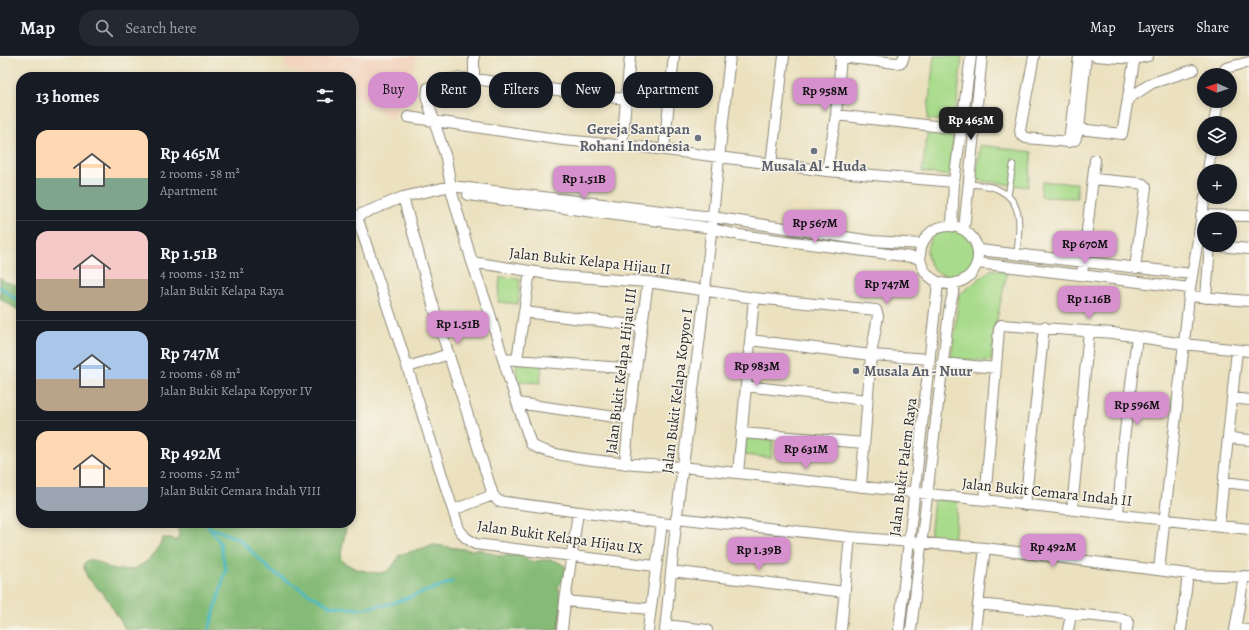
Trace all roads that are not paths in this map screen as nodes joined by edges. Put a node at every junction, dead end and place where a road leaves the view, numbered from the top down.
1 (474, 56) edge
2 (630, 56) edge
3 (674, 56) edge
4 (730, 56) edge
5 (784, 56) edge
6 (904, 56) edge
7 (1034, 56) edge
8 (1079, 56) edge
9 (1086, 56) edge
10 (1095, 56) edge
11 (1148, 56) edge
12 (841, 57) edge
13 (1135, 58) edge
14 (970, 59) edge
15 (981, 59) edge
16 (1249, 62) edge
17 (1226, 68) edge
18 (1193, 70) dead end
19 (474, 72) edge
20 (628, 72) edge
21 (481, 80) edge
22 (1129, 98) junction
23 (623, 99) edge
24 (430, 108) edge
25 (624, 108) edge
26 (836, 115) junction
27 (408, 117) dead end
28 (434, 120) junction
29 (961, 129) junction
30 (1079, 129) junction
31 (1069, 142) junction
32 (622, 145) junction
33 (664, 150) junction
34 (718, 156) junction
35 (1095, 160) dead end
36 (771, 164) junction
37 (1013, 165) dead end
38 (827, 171) junction
39 (1093, 179) junction
40 (954, 182) junction
41 (969, 184) junction
42 (451, 190) junction
43 (1008, 196) junction
44 (403, 197) junction
45 (569, 205) junction
46 (1237, 216) edge
47 (1249, 216) edge
48 (712, 217) junction
49 (952, 225) junction
50 (711, 228) junction
51 (964, 229) junction
52 (1197, 241) edge
53 (921, 244) junction
54 (1249, 249) edge
55 (979, 250) junction
56 (1017, 253) junction
57 (919, 258) junction
58 (1084, 260) junction
59 (472, 262) junction
60 (978, 263) junction
61 (1135, 268) junction
62 (530, 271) junction
63 (1192, 274) junction
64 (1082, 276) junction
65 (648, 282) junction
66 (938, 283) junction
67 (955, 284) junction
68 (704, 290) junction
69 (1190, 292) junction
70 (754, 298) junction
71 (1206, 298) junction
72 (1249, 301) edge
73 (524, 312) junction
74 (641, 326) junction
75 (1044, 327) junction
76 (1089, 331) junction
77 (1137, 336) junction
78 (750, 340) junction
79 (1184, 344) junction
80 (1237, 350) junction
81 (1249, 351) edge
82 (449, 354) junction
83 (871, 355) junction
84 (503, 359) junction
85 (930, 359) junction
86 (517, 360) junction
87 (942, 363) junction
88 (408, 367) junction
89 (996, 368) junction
90 (636, 369) junction
91 (746, 386) junction
92 (1232, 398) junction
93 (867, 400) junction
94 (1249, 400) edge
95 (517, 403) junction
96 (629, 419) junction
97 (923, 422) junction
98 (935, 424) junction
99 (742, 433) junction
100 (1229, 438) junction
101 (1249, 440) edge
102 (864, 443) junction
103 (625, 464) junction
104 (682, 467) junction
105 (738, 473) junction
106 (1224, 482) junction
107 (1249, 485) edge
108 (861, 487) junction
109 (914, 493) junction
110 (493, 495) junction
111 (926, 495) junction
112 (984, 501) junction
113 (1025, 505) junction
114 (1072, 509) junction
115 (453, 510) junction
116 (578, 512) junction
117 (1118, 514) junction
118 (1165, 519) junction
119 (676, 522) junction
120 (662, 523) junction
121 (1219, 525) junction
122 (1249, 529) edge
123 (850, 537) junction
124 (908, 542) junction
125 (921, 543) junction
126 (985, 548) junction
127 (570, 557) junction
128 (656, 566) junction
129 (1159, 570) junction
130 (671, 571) junction
131 (1188, 574) junction
132 (1246, 577) edge
133 (845, 592) junction
134 (565, 601) junction
135 (978, 604) junction
136 (650, 609) junction
137 (1071, 615) junction
138 (666, 628) edge
139 (562, 630) edge
140 (648, 630) edge
141 (707, 630) edge
142 (841, 630) edge
143 (899, 630) edge
144 (911, 630) edge
145 (975, 630) edge
146 (1068, 630) edge
147 (1127, 630) edge
148 (1181, 630) edge
149 (1235, 630) edge
150 (1248, 630) edge

1 - 19 street
2 - 20 street
3 - 33 street
4 - 34 street, Jalan Bukit Kelapa Kopyor I
5 - 36 street
6 - 12 street
7 - 31 street
8 - 31 street
9 - 30 street
10 - 13 street
11 - 13 street
12 - 26 street
13 - 22 street
14 - 15 street
14 - 29 street
15 - 41 street
16 - 17 street
18 - 22 street
21 - 23 street
22 - 30 street
24 - 28 street, Jalan Bukit Cemara Indah II
25 - 32 street
26 - 29 street
26 - 38 street
27 - 28 street
28 - 32 street
28 - 42 street, Jalan Bukit Cemara Indah II
29 - 40 street
30 - 31 street
32 - 33 street
33 - 34 street
34 - 36 street
34 - 48 street, Jalan Bukit Kelapa Kopyor I
35 - 39 street
36 - 38 street
37 - 43 lane
38 - 40 street
39 - 58 street
39 - 61 street
40 - 49 street
41 - 43 lane
41 - 51 street
42 - 44 street
42 - 45 street
42 - 59 street, Jalan Bukit Cemara Indah II
43 - 56 lane
44 - 82 street
44 - 88 street, Jalan Bukit Kelapa Hijau IX
45 - 48 street
45 - 50 street
46 - 47 street
48 - 50 street, Jalan Bukit Kelapa Kopyor I
48 - 53 street
49 - 51 street
49 - 53 street
50 - 57 street
50 - 68 street, Jalan Bukit Kelapa Kopyor I
51 - 55 street
52 - 63 street
53 - 57 street
54 - 71 street
55 - 56 street
55 - 60 street
56 - 58 street
57 - 66 street
58 - 61 street
58 - 64 street
59 - 62 street, Jalan Bukit Kelapa Hijau II
59 - 84 street, Jalan Bukit Cemara Indah II
60 - 64 street
60 - 67 street
61 - 63 street
62 - 65 street, Jalan Bukit Kelapa Hijau II
62 - 73 street
63 - 69 street
64 - 69 street
65 - 68 street, Jalan Bukit Kelapa Hijau II
65 - 74 street, Jalan Bukit Kelapa Hijau III
66 - 67 street
66 - 85 street, Jalan Bukit Palem Raya
67 - 87 street, Jalan Bukit Palem Raya
68 - 70 street, Jalan Bukit Kelapa Hijau II
68 - 104 street, Jalan Bukit Kelapa Kopyor I
69 - 71 street
69 - 79 street
70 - 78 street
70 - 83 street, Jalan Bukit Kelapa Hijau II
71 - 72 street
73 - 74 street
73 - 86 street
74 - 90 street, Jalan Bukit Kelapa Hijau III
75 - 76 street
75 - 89 street
75 - 113 street
76 - 77 street
76 - 114 street
77 - 79 street
77 - 117 street
78 - 83 street
78 - 91 street
79 - 80 street
79 - 118 street
80 - 81 street
80 - 92 street
82 - 88 street
82 - 110 street
83 - 85 street
83 - 93 street
84 - 86 street
84 - 95 street, Jalan Bukit Cemara Indah II
85 - 97 street, Jalan Bukit Palem Raya
86 - 90 street
87 - 89 street
87 - 98 street, Jalan Bukit Palem Raya
88 - 115 street, Jalan Bukit Kelapa Hijau IX
89 - 112 street
90 - 96 street, Jalan Bukit Kelapa Hijau III
91 - 93 street
91 - 99 street
92 - 94 street
92 - 100 street
93 - 102 street
95 - 96 street
95 - 103 street, Jalan Bukit Cemara Indah II
96 - 103 street, Jalan Bukit Kelapa Hijau III
97 - 98 street
97 - 109 street, Jalan Bukit Palem Raya
98 - 111 street, Jalan Bukit Palem Raya
99 - 102 street
99 - 105 street
100 - 101 street
100 - 106 street
102 - 108 street
103 - 104 street, Jalan Bukit Cemara Indah II
104 - 105 street, Jalan Bukit Cemara Indah II
104 - 119 street, Jalan Bukit Kelapa Kopyor I
105 - 108 street, Jalan Bukit Cemara Indah II
106 - 107 street
106 - 121 street
108 - 109 street, Jalan Bukit Cemara Indah II
109 - 111 street, Jalan Bukit Cemara Indah II
109 - 124 street, Jalan Bukit Palem Raya
110 - 115 street
110 - 116 street
111 - 112 street, Jalan Bukit Cemara Indah II
111 - 125 street, Jalan Bukit Palem Raya
112 - 113 street, Jalan Bukit Cemara Indah II
113 - 114 street, Jalan Bukit Cemara Indah II
114 - 117 street, Jalan Bukit Cemara Indah II
115 - 127 street, Jalan Bukit Kelapa Hijau IX
116 - 120 street
116 - 127 street
117 - 118 street, Jalan Bukit Cemara Indah II
118 - 121 street, Jalan Bukit Cemara Indah II
118 - 129 street
119 - 120 street
119 - 123 street
119 - 130 street, Jalan Bukit Kelapa Kopyor I
120 - 128 street
121 - 122 street, Jalan Bukit Cemara Indah II
123 - 124 street
123 - 133 street
124 - 125 street
124 - 143 street, Jalan Bukit Palem Raya
125 - 126 street
125 - 144 street, Jalan Bukit Palem Raya
126 - 129 street
126 - 135 street
127 - 128 street, Jalan Bukit Kelapa Hijau IX
127 - 134 street
128 - 136 street
129 - 131 street
130 - 133 street
130 - 138 street, Jalan Bukit Kelapa Kopyor I
131 - 132 street
131 - 148 street
132 - 149 street
133 - 142 street
134 - 136 street
134 - 139 street
135 - 137 street
135 - 145 street
136 - 140 street
137 - 146 street
137 - 147 street
138 - 141 street
149 - 150 street

